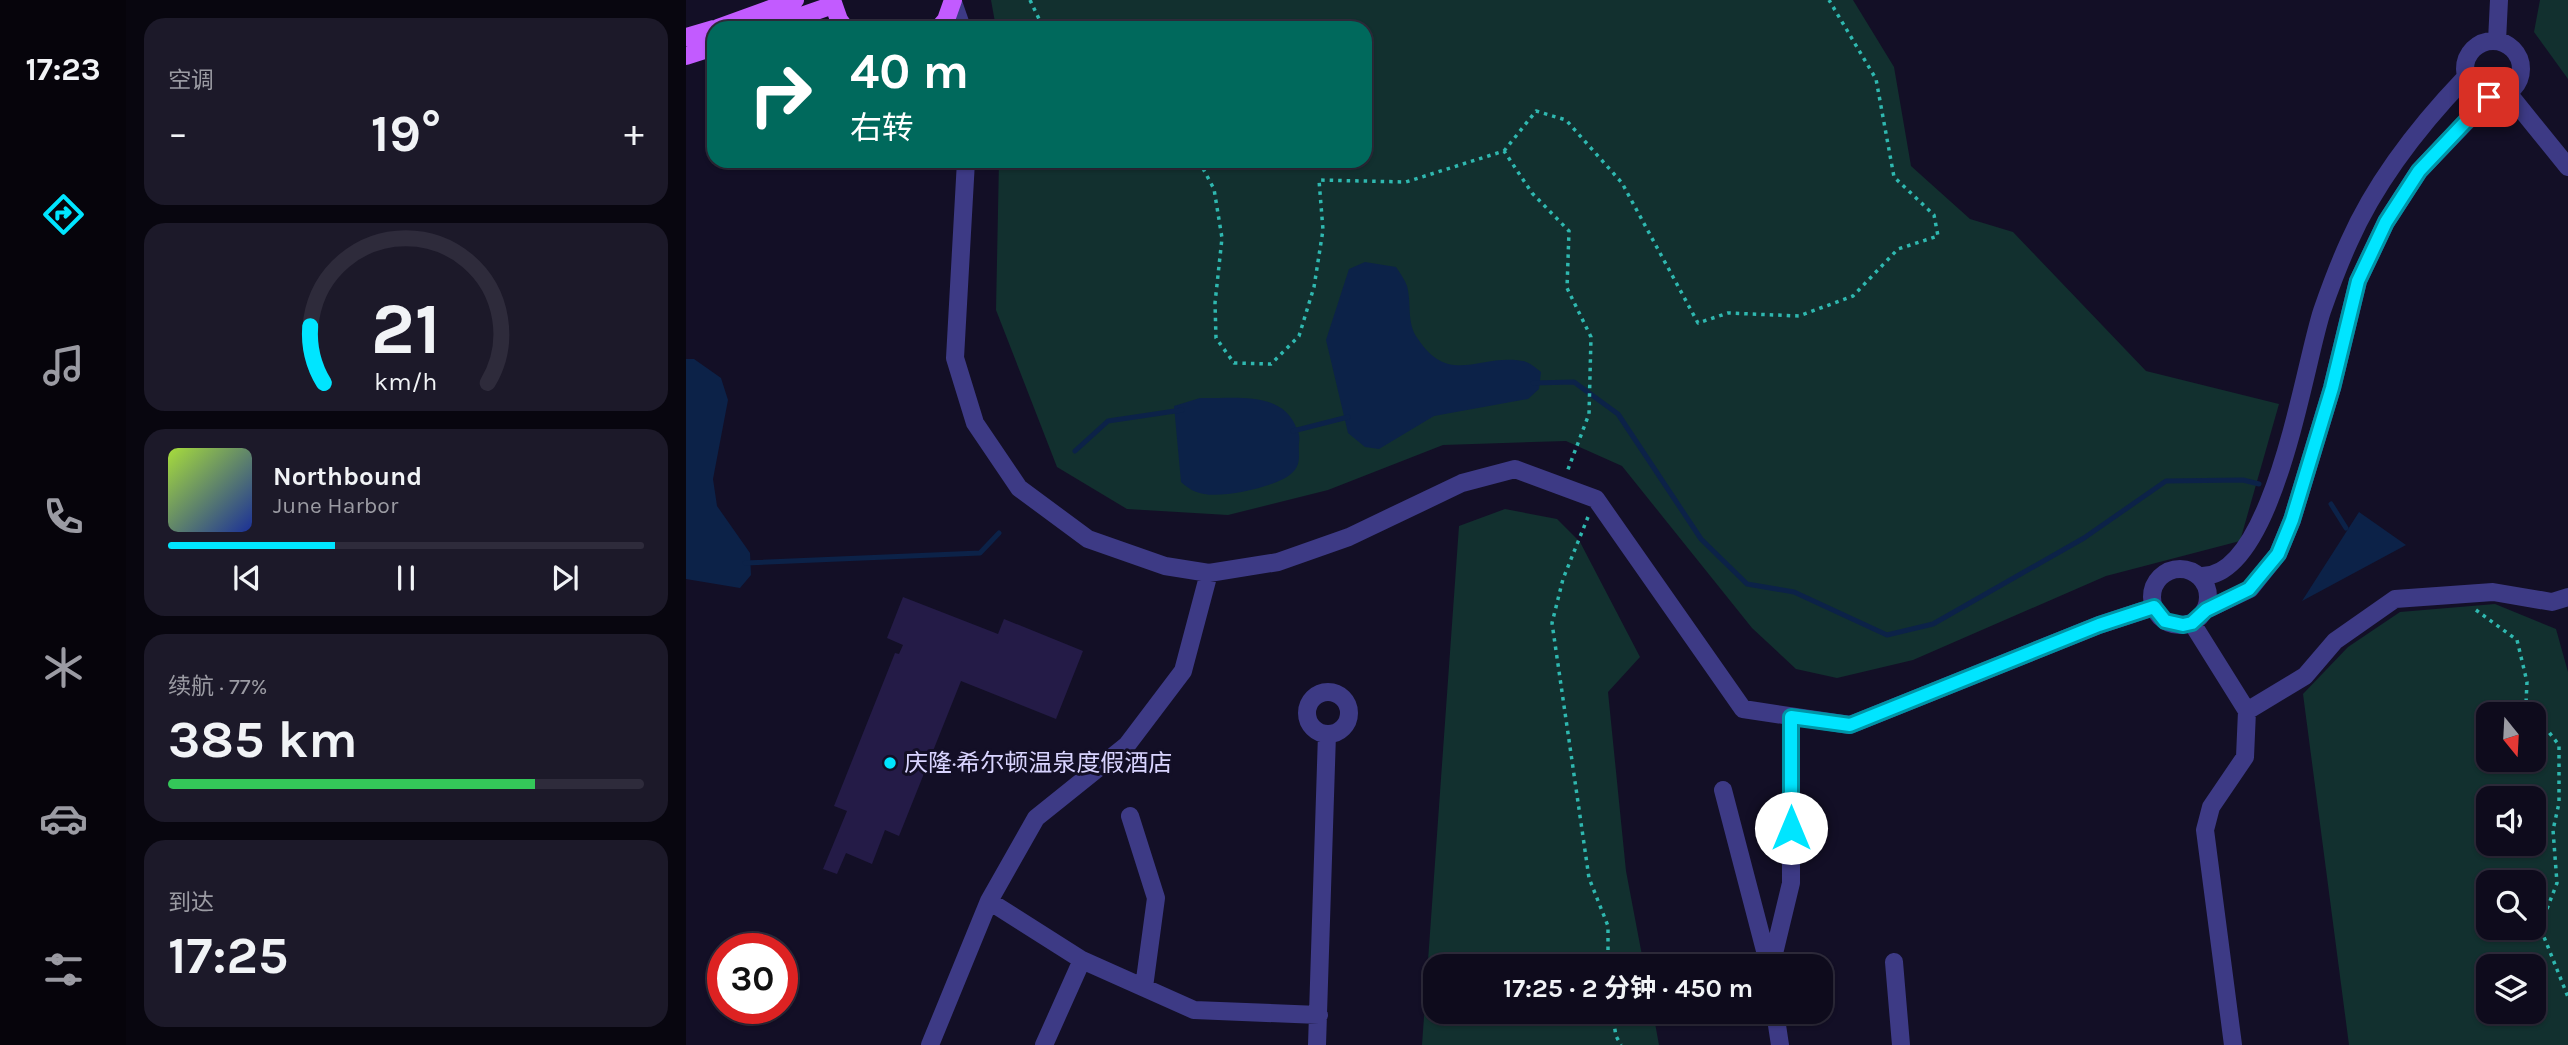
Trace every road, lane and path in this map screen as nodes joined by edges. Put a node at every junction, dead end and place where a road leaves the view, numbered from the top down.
1 (795, 0) edge
2 (1030, 0) edge
3 (1829, 0) edge
4 (2499, 0) edge
5 (953, 1) edge
6 (832, 3) edge
7 (738, 21) edge
8 (785, 21) edge
9 (841, 21) edge
10 (945, 21) edge
11 (960, 21) edge
12 (1043, 21) edge
13 (707, 31) edge
14 (686, 37) edge
15 (2497, 41) junction
16 (707, 49) edge
17 (686, 56) edge
18 (2465, 78) junction
19 (2508, 93) junction
20 (2489, 97) junction
21 (1504, 151) junction
22 (2568, 167) edge
23 (958, 168) edge
24 (965, 168) edge
25 (1203, 168) edge
26 (964, 182) junction
27 (1562, 487) junction
28 (1596, 499) junction
29 (1209, 573) junction
30 (2199, 576) junction
31 (2454, 595) junction
32 (2568, 597) edge
33 (2154, 607) junction
34 (2199, 616) junction
35 (2247, 711) junction
36 (1791, 717) junction
37 (1327, 734) dead end
38 (1723, 790) dead end
39 (1130, 816) dead end
40 (989, 901) junction
41 (1608, 954) edge
42 (1767, 954) edge
43 (1773, 954) edge
44 (1082, 960) junction
45 (1894, 962) dead end
46 (1144, 987) junction
47 (2568, 997) edge
48 (1319, 1016) junction
49 (1614, 1024) edge
50 (1777, 1024) edge
51 (930, 1045) edge
52 (1044, 1045) edge
53 (1317, 1045) edge
54 (1621, 1045) edge
55 (1780, 1045) edge
56 (1901, 1045) edge
57 (2233, 1045) edge

1 - 7 main road
2 - 12 path
3 - 21 path
4 - 15 street
5 - 10 main road
5 - 11 street
6 - 8 main road
6 - 9 main road
13 - 14 main road
15 - 18 street
15 - 19 street
16 - 17 main road
18 - 20 street
18 - 30 street
19 - 20 street
19 - 22 street
20 - 34 street
21 - 25 path
21 - 27 path
23 - 26 street
24 - 26 street
26 - 29 street
27 - 28 street
27 - 29 street
28 - 36 street
28 - 41 path
29 - 40 street
30 - 33 street
30 - 34 street
31 - 32 street
31 - 35 street
31 - 47 path
33 - 34 street
33 - 36 street
34 - 35 street
35 - 57 street
36 - 43 street
37 - 48 street
38 - 42 street
39 - 46 street
40 - 44 street
40 - 51 street
44 - 46 street
44 - 52 street
45 - 56 street
46 - 48 street
48 - 53 street
49 - 54 path
50 - 55 street

